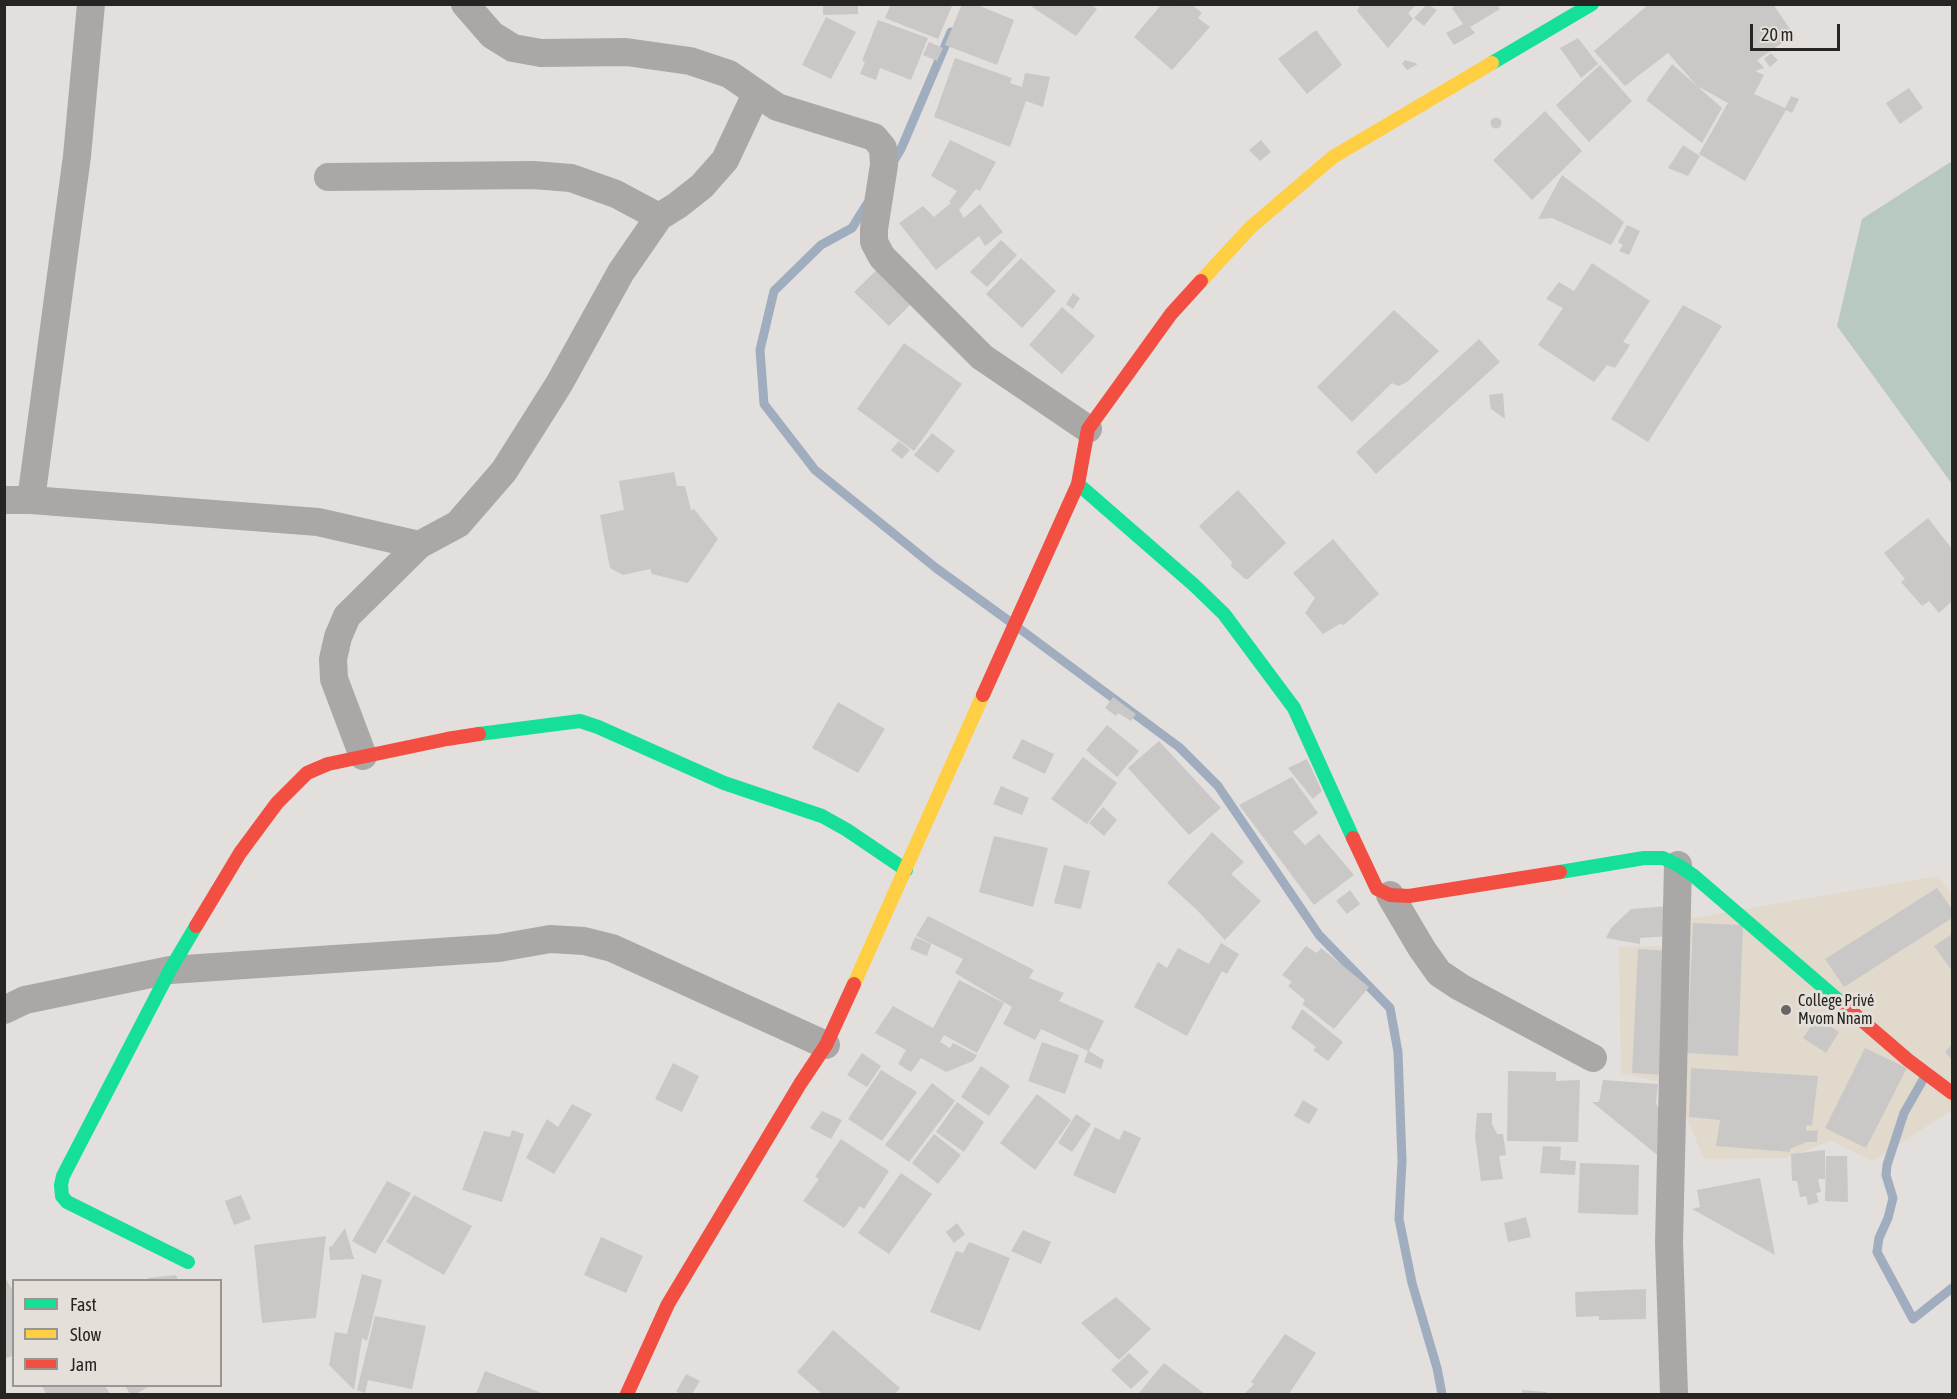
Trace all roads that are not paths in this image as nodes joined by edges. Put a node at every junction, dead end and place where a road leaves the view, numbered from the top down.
1 (91, 4) edge
2 (465, 4) edge
3 (1592, 4) edge
4 (756, 94) junction
5 (328, 177) dead end
6 (659, 217) junction
7 (1088, 429) junction
8 (1078, 484) junction
9 (18, 500) edge
10 (419, 545) junction
11 (363, 756) junction
12 (1678, 865) junction
13 (906, 870) junction
14 (1390, 895) junction
15 (170, 970) junction
16 (4, 1011) edge
17 (826, 1045) junction
18 (1593, 1058) dead end
19 (1953, 1093) edge
20 (188, 1262) dead end
21 (627, 1395) edge
22 (1674, 1395) edge

1 - 9 street
2 - 4 street
3 - 7 street
4 - 6 street
4 - 7 street
5 - 6 street
6 - 10 street
7 - 8 street
8 - 13 street
8 - 14 street
9 - 10 street
10 - 11 street
11 - 13 street
11 - 15 street
12 - 14 street
12 - 19 street
12 - 22 street
13 - 17 street
14 - 18 street
15 - 16 street
15 - 17 street
15 - 20 street
17 - 21 street

